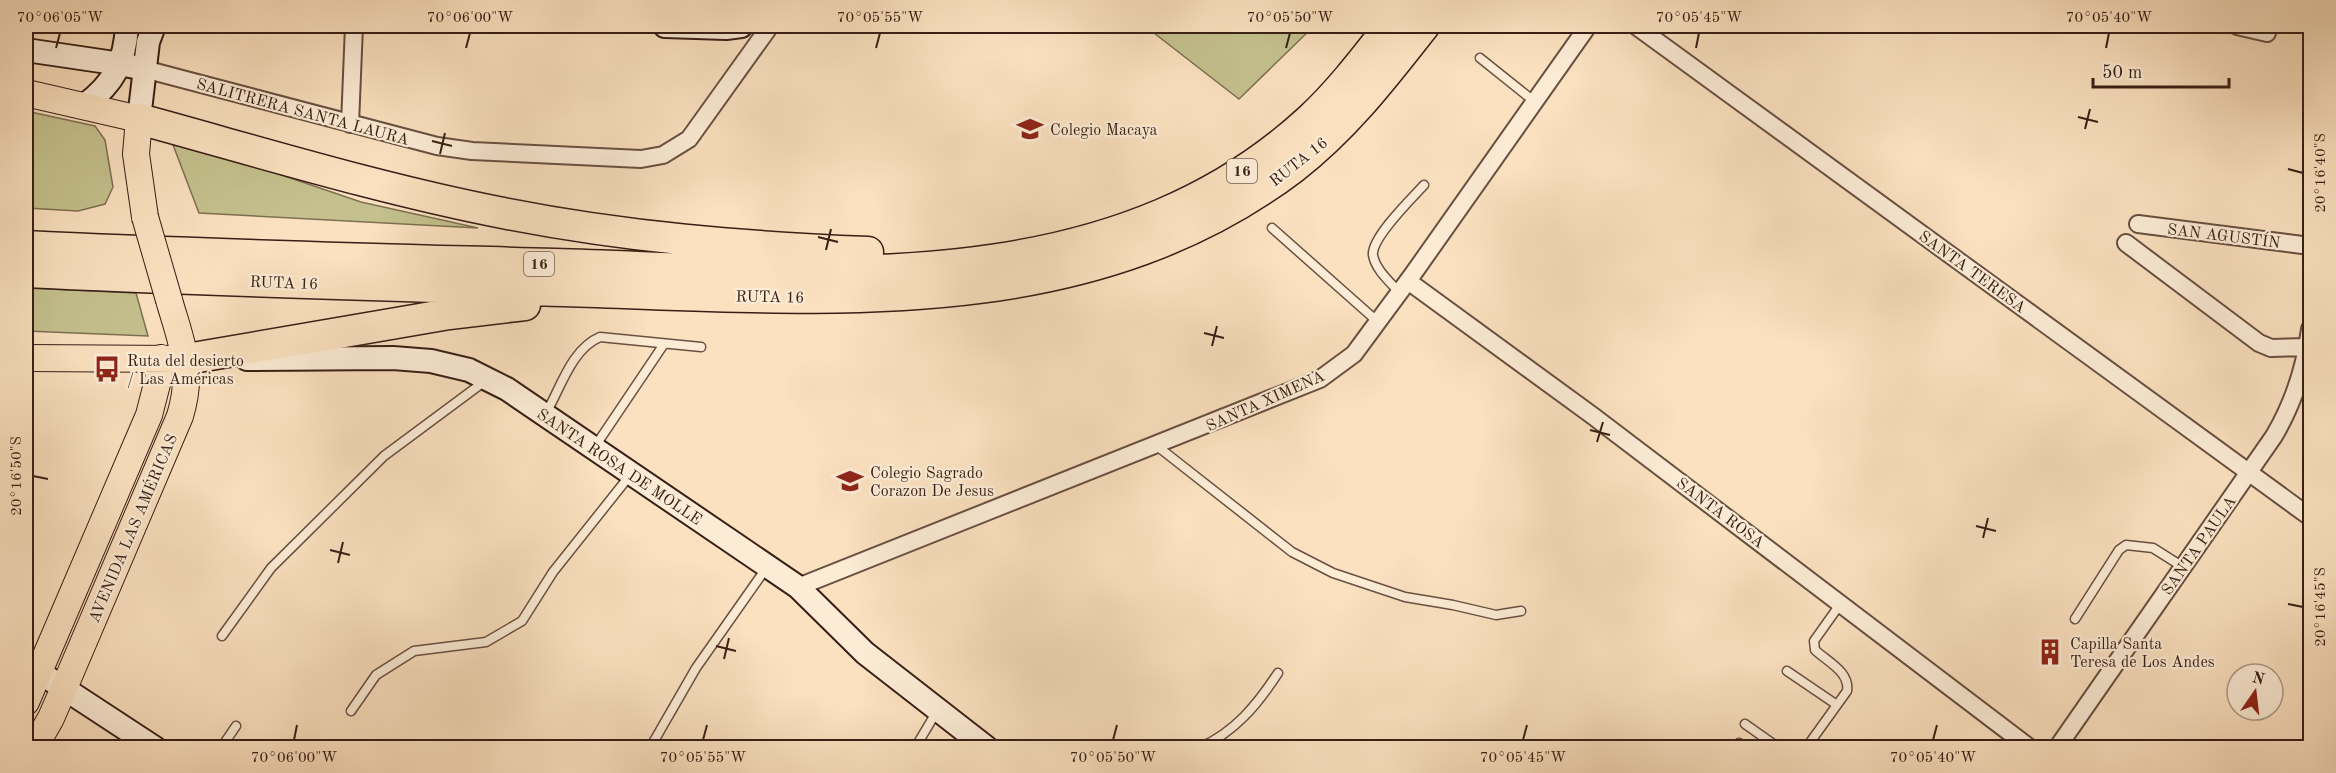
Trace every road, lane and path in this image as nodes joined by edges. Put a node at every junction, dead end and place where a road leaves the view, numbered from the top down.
1 (127, 26) edge
2 (154, 26) edge
3 (354, 26) edge
4 (665, 26) edge
5 (741, 26) edge
6 (770, 26) edge
7 (1425, 26) edge
8 (1588, 26) edge
9 (1636, 26) edge
10 (2237, 26) edge
11 (2267, 33) dead end
12 (1398, 37) edge
13 (26, 51) edge
14 (1480, 58) dead end
15 (121, 64) junction
16 (144, 69) junction
17 (26, 93) edge
18 (1535, 102) junction
19 (85, 105) junction
20 (139, 119) junction
21 (350, 124) junction
22 (1424, 185) dead end
23 (2138, 224) dead end
24 (1272, 228) dead end
25 (2126, 243) dead end
26 (26, 246) edge
27 (2310, 246) edge
28 (1051, 251) junction
29 (26, 272) edge
30 (1404, 287) junction
31 (686, 294) junction
32 (1378, 322) junction
33 (2310, 329) edge
34 (664, 344) junction
35 (701, 347) dead end
36 (2309, 347) edge
37 (26, 358) edge
38 (174, 358) junction
39 (2307, 372) edge
40 (488, 379) junction
41 (545, 415) junction
42 (1157, 446) junction
43 (594, 448) junction
44 (2249, 472) junction
45 (631, 474) junction
46 (2310, 517) edge
47 (767, 566) junction
48 (2183, 567) junction
49 (798, 587) junction
50 (1841, 603) junction
51 (1521, 610) dead end
52 (2075, 619) dead end
53 (222, 636) dead end
54 (1787, 670) dead end
55 (39, 672) junction
56 (1278, 673) dead end
57 (64, 688) junction
58 (26, 702) edge
59 (1837, 705) junction
60 (351, 711) dead end
61 (937, 711) junction
62 (1745, 724) dead end
63 (236, 726) dead end
64 (975, 742) edge
65 (34, 747) edge
66 (155, 747) edge
67 (221, 747) edge
68 (650, 747) edge
69 (915, 747) edge
70 (1199, 747) edge
71 (1779, 747) edge
72 (1806, 747) edge
73 (2030, 747) edge
74 (2057, 747) edge

1 - 15 street
2 - 16 street
3 - 21 street
4 - 5 street
6 - 21 street, SALITRERA SANTA LAURA
7 - 12 highway
8 - 18 street, SANTA XIMENA
9 - 44 street, SANTA TERESA
10 - 11 street
12 - 28 highway, RUTA 16 / 16
12 - 31 highway, RUTA 16 / 16
13 - 15 street, SALITRERA SANTA LAURA
14 - 18 lane
15 - 16 street, SALITRERA SANTA LAURA
15 - 19 street
16 - 20 street
16 - 21 street, SALITRERA SANTA LAURA
17 - 19 main road
18 - 30 street, SANTA XIMENA
19 - 20 main road
20 - 28 highway
20 - 38 main road, AVENIDA LAS AMÉRICAS, bridge
22 - 30 lane
23 - 27 street, SAN AGUSTÍN
24 - 32 lane
25 - 36 street
26 - 28 highway, RUTA 16 / 16
29 - 31 highway, RUTA 16 / 16
30 - 32 street, SANTA XIMENA
30 - 50 street, SANTA ROSA
31 - 38 highway
32 - 42 street, SANTA XIMENA
33 - 36 street, SANTA PAULA
34 - 35 lane
34 - 41 lane
34 - 43 lane
36 - 39 street, SANTA PAULA
37 - 38 main road
38 - 40 street, SANTA ROSA DE MOLLE
38 - 55 main road, AVENIDA LAS AMÉRICAS
38 - 57 main road, AVENIDA LAS AMÉRICAS
39 - 44 street, SANTA PAULA
40 - 41 street, SANTA ROSA DE MOLLE
40 - 53 lane
41 - 43 street, SANTA ROSA DE MOLLE
42 - 49 street, SANTA XIMENA
42 - 51 lane
43 - 45 street, SANTA ROSA DE MOLLE
44 - 46 street, SANTA TERESA
44 - 48 street, SANTA PAULA
45 - 47 street, SANTA ROSA DE MOLLE
45 - 60 lane
47 - 49 street, SANTA ROSA DE MOLLE
47 - 68 lane
48 - 52 lane
48 - 74 street, SANTA PAULA
49 - 61 street, SANTA ROSA DE MOLLE
50 - 59 lane
50 - 73 street, SANTA ROSA
54 - 59 lane
55 - 57 street
55 - 58 main road, AVENIDA LAS AMÉRICAS
56 - 70 lane
57 - 65 main road, AVENIDA LAS AMÉRICAS
57 - 66 street
59 - 72 lane
61 - 64 street, SANTA ROSA DE MOLLE
61 - 69 lane
62 - 71 lane
63 - 67 lane

